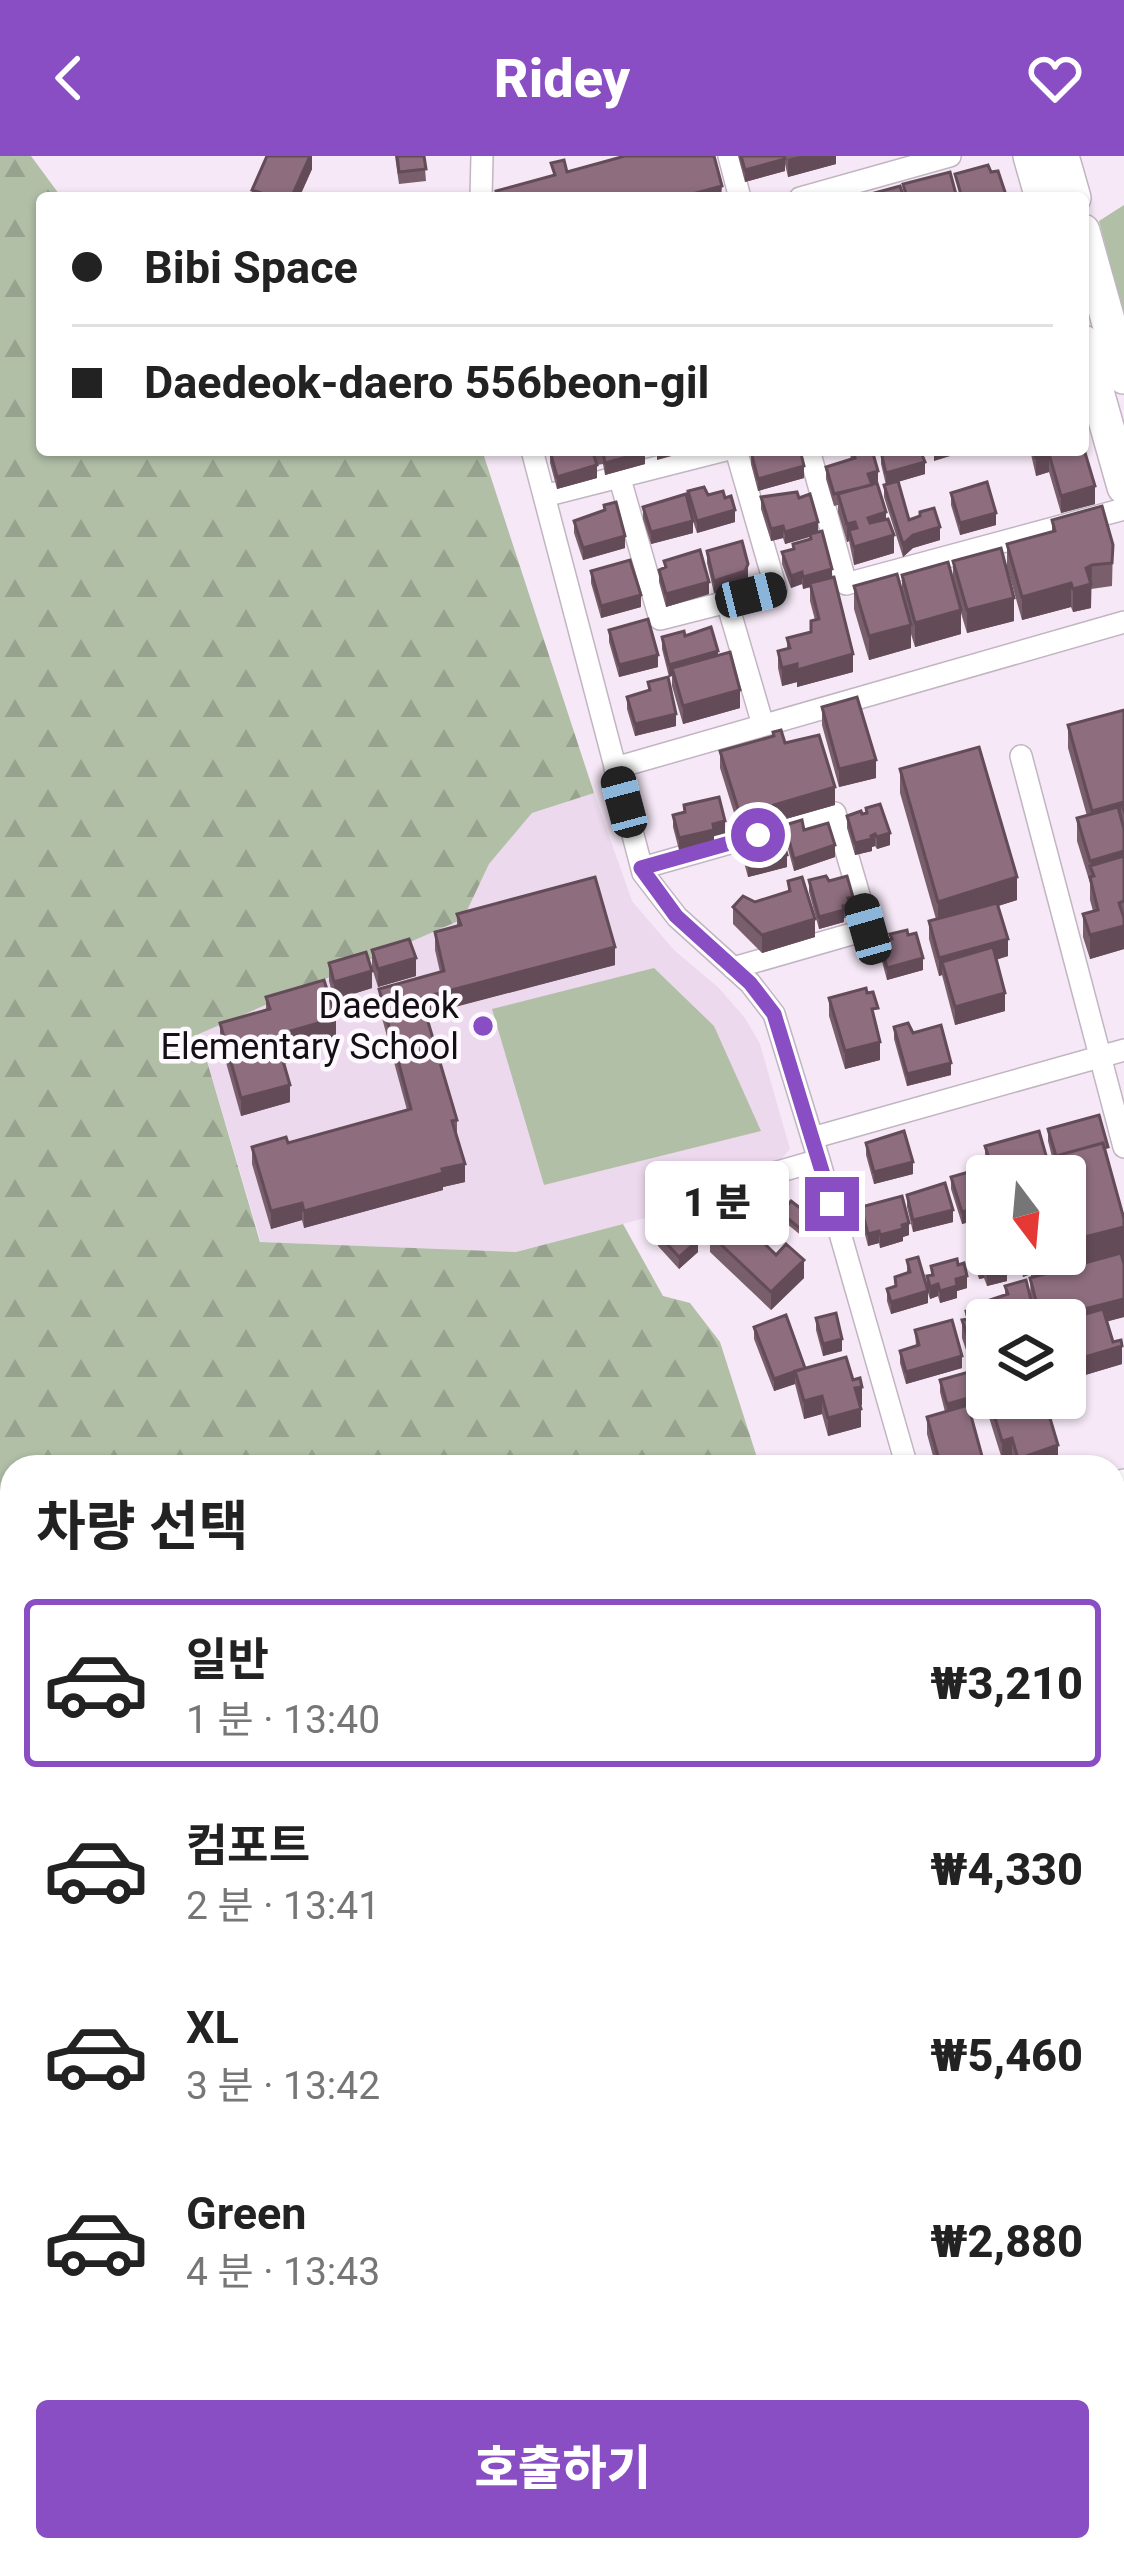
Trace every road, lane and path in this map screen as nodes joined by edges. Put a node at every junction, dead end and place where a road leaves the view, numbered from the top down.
1 (482, 156) edge
2 (729, 156) edge
3 (950, 156) edge
4 (1030, 156) edge
5 (1062, 156) edge
6 (481, 192) edge
7 (738, 192) edge
8 (821, 192) edge
9 (1040, 192) edge
10 (1072, 192) edge
11 (1089, 252) edge
12 (1089, 367) edge
13 (1124, 377) edge
14 (534, 456) edge
15 (703, 456) edge
16 (738, 456) edge
17 (811, 456) edge
18 (620, 479) junction
19 (1124, 487) edge
20 (544, 496) junction
21 (1124, 509) edge
22 (727, 602) junction
23 (1124, 622) edge
24 (763, 725) junction
25 (1021, 756) dead end
26 (615, 769) junction
27 (641, 868) junction
28 (733, 968) junction
29 (1124, 1050) edge
30 (1099, 1056) junction
31 (812, 1138) junction
32 (1124, 1147) edge
33 (819, 1160) junction
34 (684, 1199) dead end
35 (904, 1455) edge

1 - 6 street
2 - 7 street
3 - 8 street
4 - 9 main road
5 - 10 main road
11 - 13 main road
12 - 19 main road
14 - 20 street
15 - 18 street
16 - 22 street
17 - 21 street
18 - 20 street
18 - 22 street
20 - 26 street
22 - 24 street
23 - 24 street
24 - 26 street
25 - 30 street
26 - 27 street
27 - 28 street
27 - 28 street
28 - 31 street
29 - 30 street
30 - 31 street
30 - 32 street
31 - 33 street
33 - 34 street
33 - 35 street

